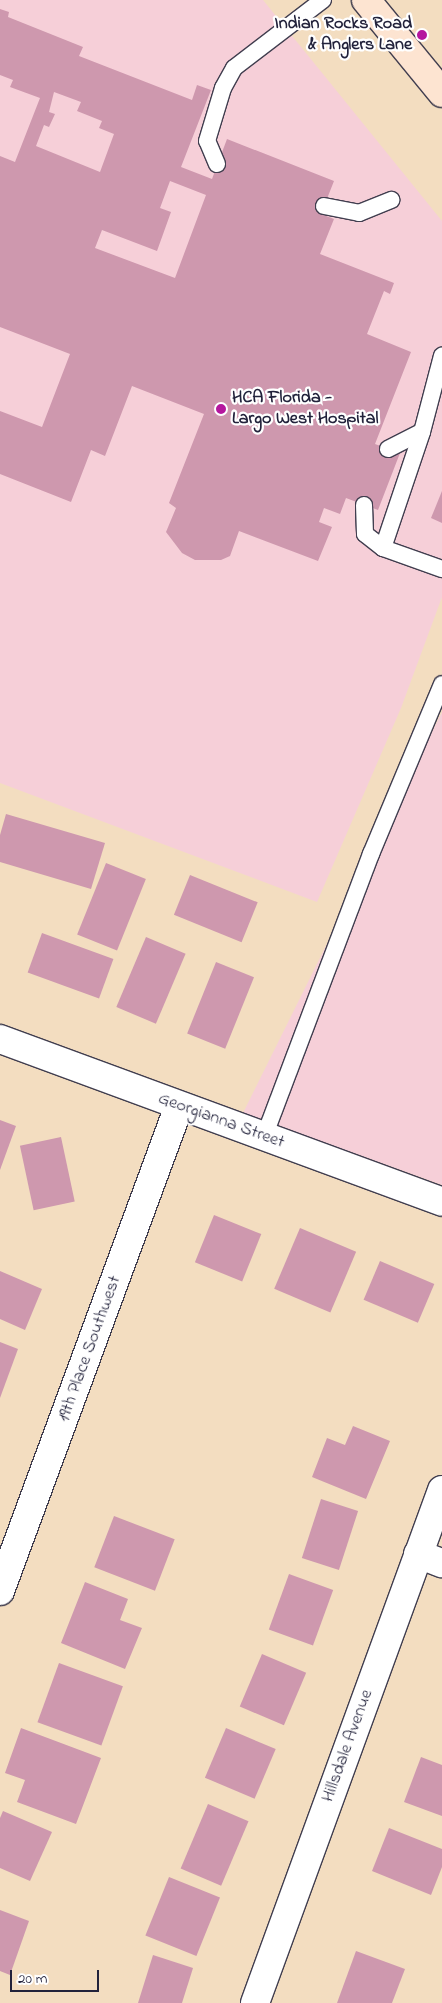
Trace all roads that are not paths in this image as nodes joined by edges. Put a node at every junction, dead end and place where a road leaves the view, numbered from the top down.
1 (322, 0) edge
2 (366, 0) edge
3 (442, 93) edge
4 (217, 164) dead end
5 (392, 200) dead end
6 (324, 206) dead end
7 (442, 356) edge
8 (422, 432) junction
9 (388, 449) dead end
10 (364, 505) dead end
11 (383, 548) junction
12 (442, 569) edge
13 (442, 684) edge
14 (0, 1039) edge
15 (179, 1106) junction
16 (264, 1137) junction
17 (442, 1202) edge
18 (442, 1490) edge
19 (430, 1559) edge
20 (0, 1591) edge
21 (255, 2003) edge

1 - 4 lane
2 - 3 street
5 - 6 lane
7 - 8 lane
8 - 9 lane
8 - 11 lane
10 - 11 lane
11 - 12 lane
13 - 16 lane
14 - 15 street, Georgianna Street
15 - 16 street, Georgianna Street
15 - 20 street, 19th Place Southwest
16 - 17 street, Georgianna Street
18 - 19 street, Hillsdale Avenue
19 - 21 street, Hillsdale Avenue

